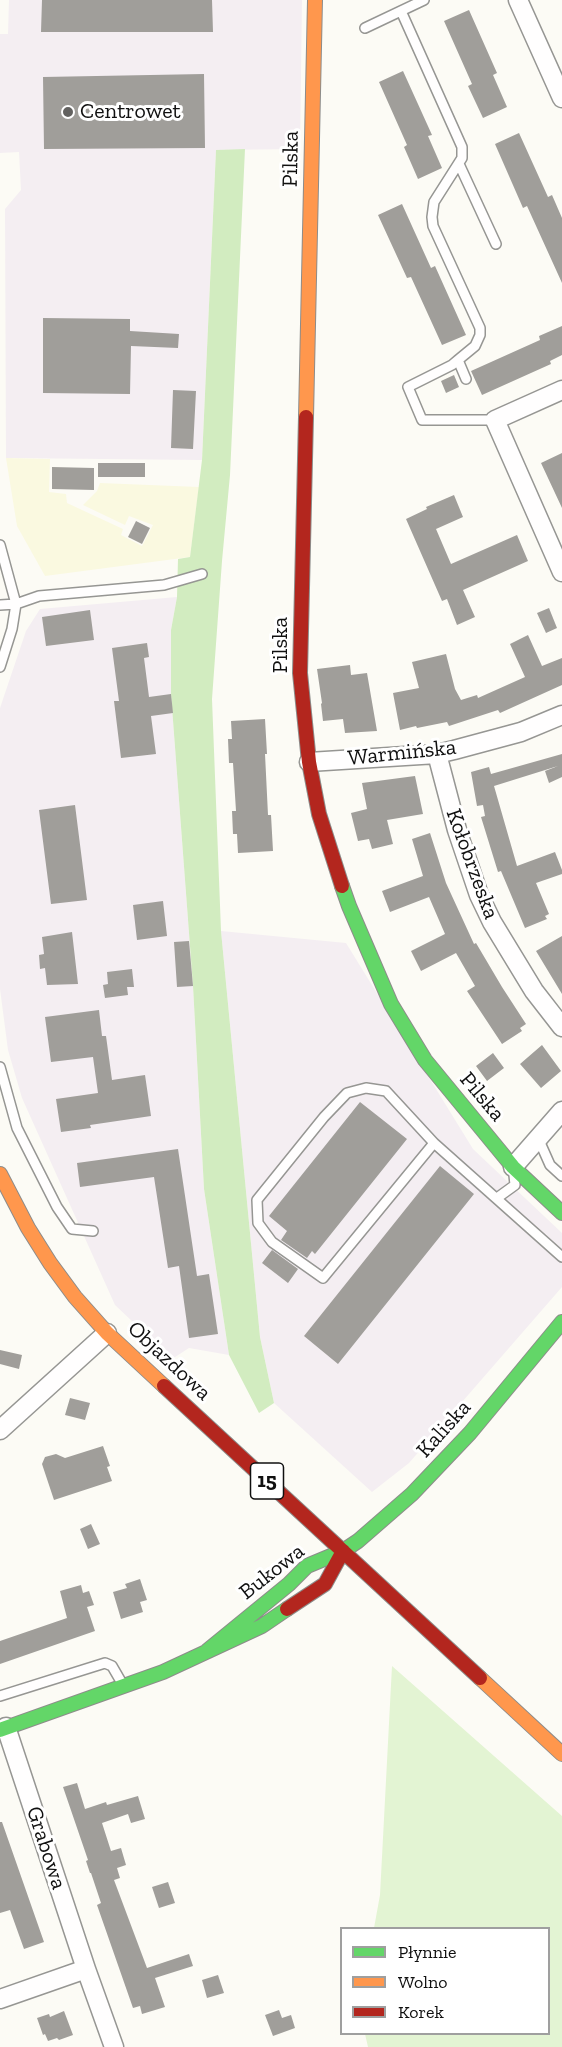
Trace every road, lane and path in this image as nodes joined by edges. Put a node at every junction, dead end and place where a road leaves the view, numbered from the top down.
1 (315, 0) edge
2 (424, 0) edge
3 (518, 0) edge
4 (401, 11) junction
5 (365, 28) dead end
6 (562, 98) edge
7 (459, 164) junction
8 (496, 244) dead end
9 (458, 360) junction
10 (466, 379) dead end
11 (562, 390) edge
12 (495, 420) junction
13 (0, 545) edge
14 (560, 561) edge
15 (202, 574) dead end
16 (16, 604) junction
17 (0, 605) edge
18 (0, 667) edge
19 (562, 714) edge
20 (437, 754) junction
21 (309, 762) junction
22 (562, 1027) edge
23 (0, 1067) edge
24 (562, 1111) edge
25 (538, 1138) junction
26 (434, 1143) junction
27 (513, 1167) junction
28 (0, 1174) edge
29 (562, 1176) edge
30 (497, 1198) junction
31 (562, 1214) edge
32 (93, 1231) dead end
33 (562, 1257) edge
34 (562, 1322) edge
35 (107, 1333) junction
36 (0, 1430) edge
37 (343, 1551) junction
38 (207, 1651) junction
39 (124, 1687) junction
40 (0, 1696) edge
41 (3, 1728) edge
42 (562, 1754) edge
43 (86, 1969) junction
44 (0, 1999) edge
45 (114, 2047) edge

1 - 21 street, Pilska
2 - 4 lane
3 - 6 street
4 - 5 lane
4 - 7 lane
7 - 8 lane
7 - 9 lane
9 - 10 lane
9 - 12 lane
11 - 12 street
12 - 14 street
13 - 16 lane
15 - 16 lane
16 - 17 lane
16 - 18 lane
19 - 20 street, Warmińska
20 - 21 street, Warmińska
20 - 22 street, Kołobrzeska
21 - 27 street, Pilska
23 - 32 lane
24 - 25 street
25 - 27 street
25 - 29 lane
26 - 26 lane
26 - 30 lane
27 - 30 lane
27 - 31 street, Pilska
28 - 35 street, Objazdowa / 15
30 - 33 lane
34 - 37 street, Kaliska
35 - 36 street
35 - 37 street, Objazdowa / 15
37 - 38 street, Bukowa
37 - 38 street, Bukowa
37 - 42 street, 15
38 - 39 street, Bukowa
39 - 40 lane
39 - 41 street, Bukowa
41 - 43 street, Grabowa
43 - 44 street
43 - 45 street, Grabowa

